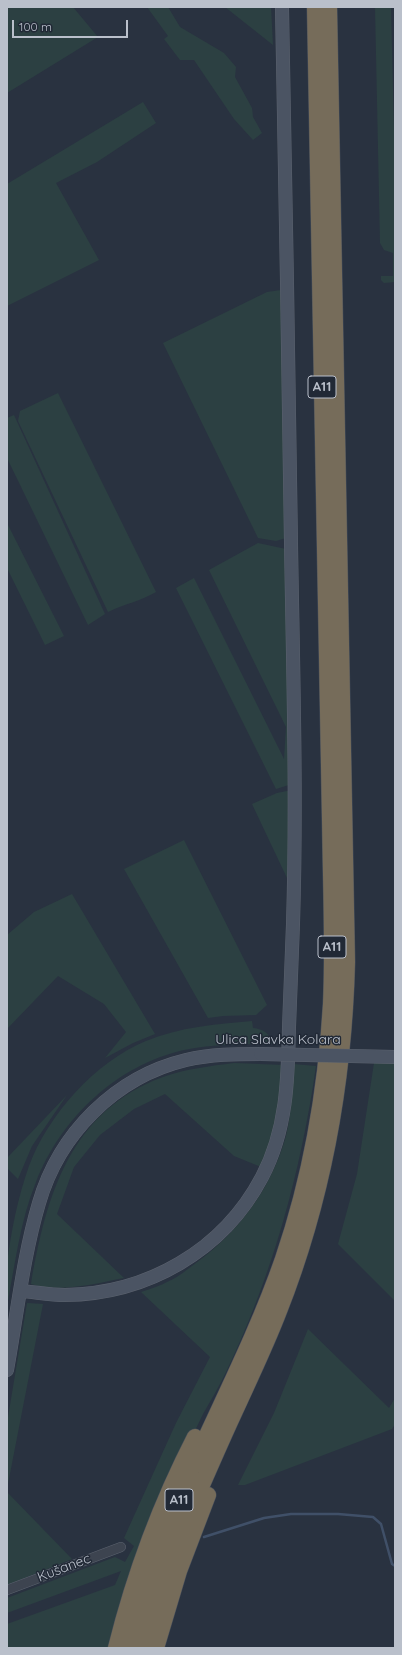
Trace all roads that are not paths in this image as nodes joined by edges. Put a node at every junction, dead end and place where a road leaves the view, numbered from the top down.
1 (282, 7) edge
2 (315, 7) edge
3 (329, 7) edge
4 (395, 1057) edge
5 (21, 1291) junction
6 (244, 1358) junction
7 (7, 1370) edge
8 (235, 1411) junction
9 (121, 1547) dead end
10 (7, 1590) edge
11 (116, 1648) edge
12 (128, 1648) edge
13 (144, 1648) edge
14 (156, 1648) edge

1 - 5 street
2 - 6 highway, A11
3 - 8 highway, A11
4 - 5 street, Ulica Slavka Kolara, bridge
5 - 7 street, Ulica Slavka Kolara
6 - 11 highway
6 - 12 highway, A11
8 - 13 highway, A11
8 - 14 highway
9 - 10 street, Kušanec

